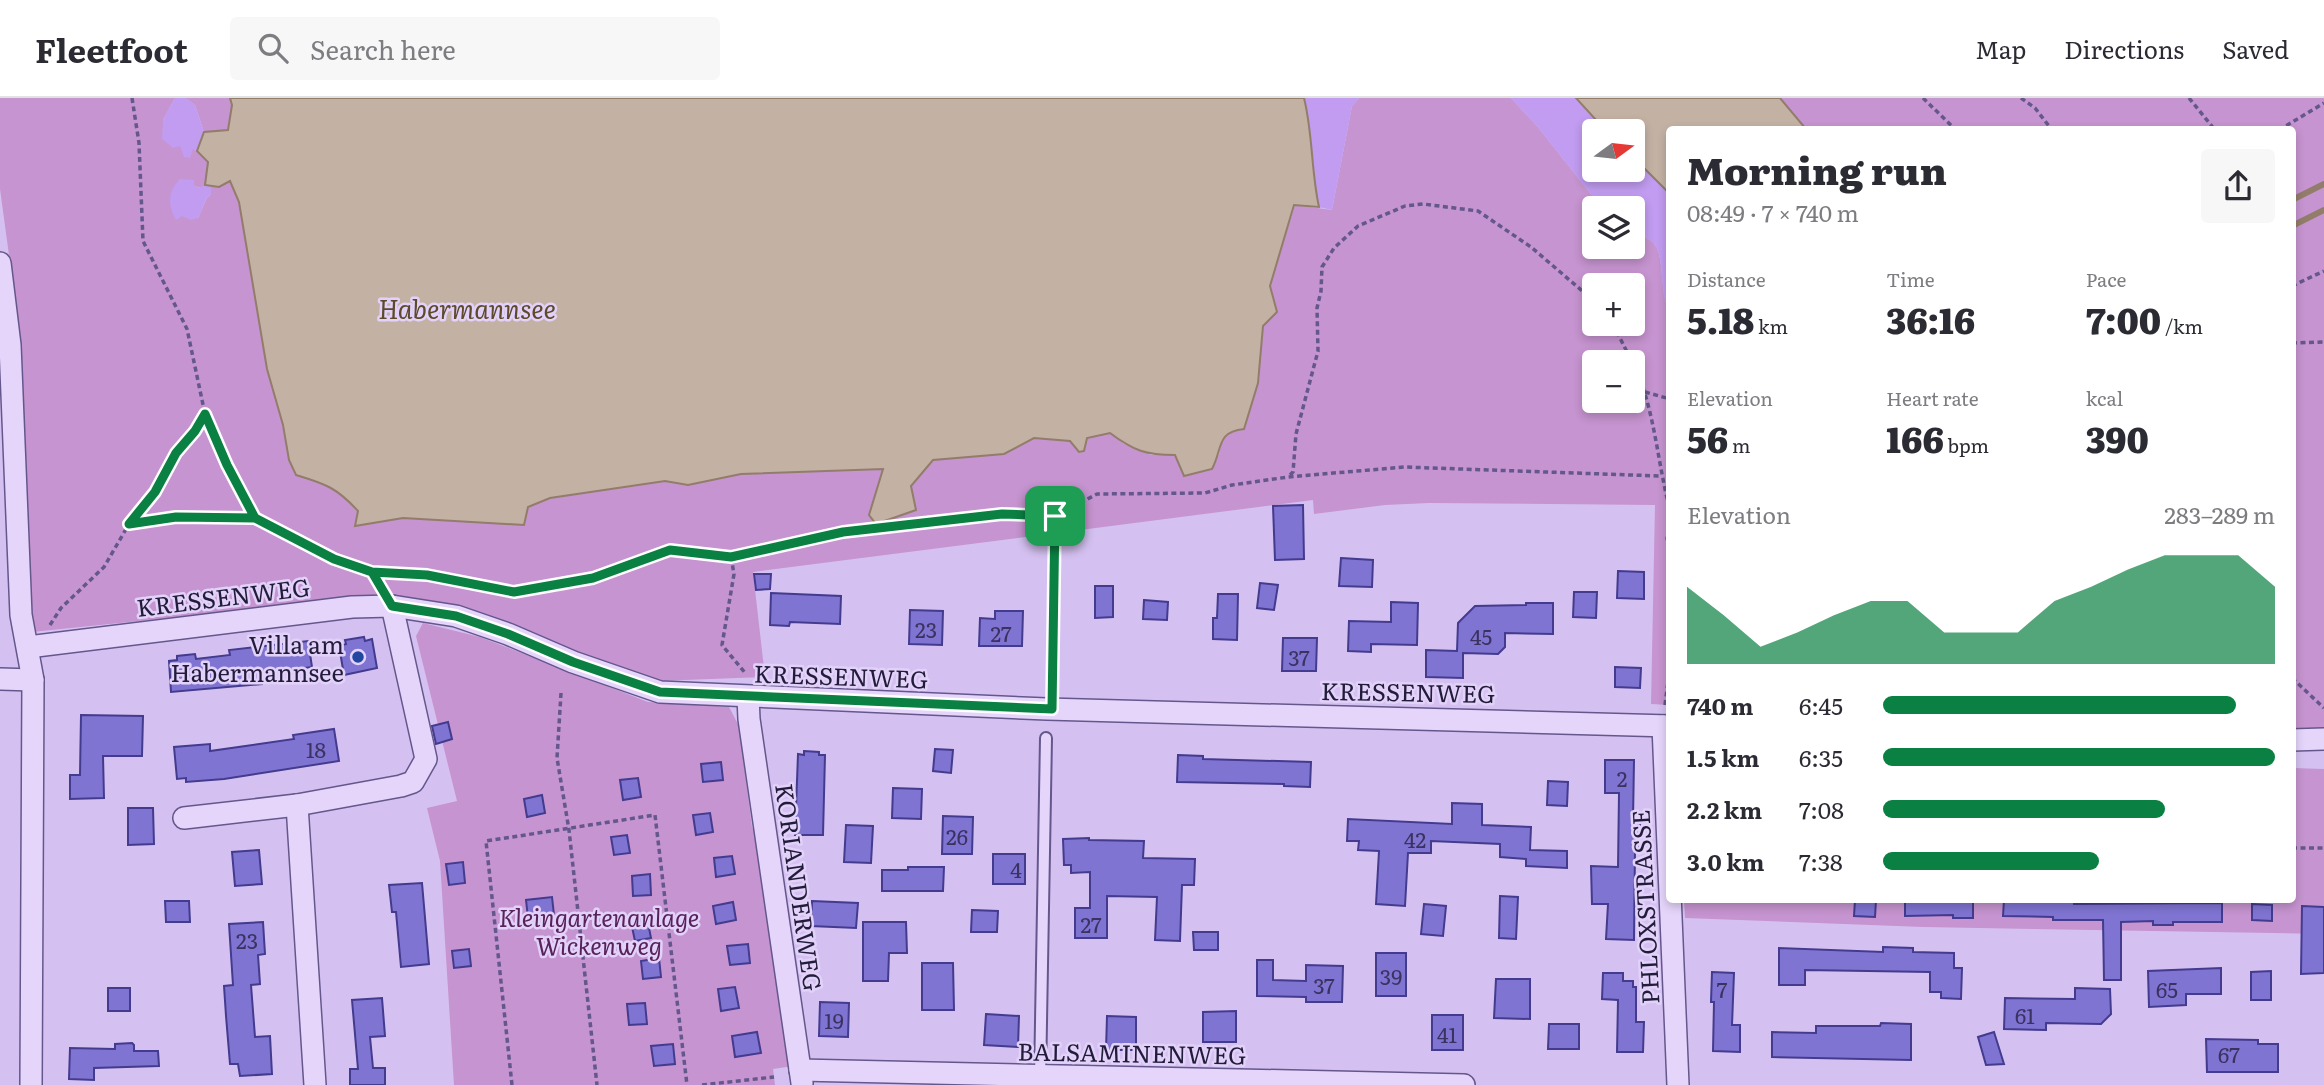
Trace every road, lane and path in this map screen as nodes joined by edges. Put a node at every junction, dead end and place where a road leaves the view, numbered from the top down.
1 (132, 98) edge
2 (1923, 98) edge
3 (2021, 98) edge
4 (2189, 98) edge
5 (2324, 103) edge
6 (1952, 126) edge
7 (2049, 126) edge
8 (2212, 126) edge
9 (2285, 126) edge
10 (0, 263) edge
11 (2324, 271) edge
12 (2296, 284) edge
13 (1582, 291) edge
14 (2324, 342) edge
15 (2296, 343) edge
16 (1646, 392) joint
17 (1666, 398) edge
18 (205, 414) junction
19 (1660, 476) junction
20 (1288, 477) junction
21 (1666, 496) edge
22 (1055, 516) junction
23 (255, 518) junction
24 (129, 524) junction
25 (731, 557) junction
26 (372, 572) junction
27 (392, 606) junction
28 (36, 646) junction
29 (0, 679) edge
30 (33, 680) junction
31 (2296, 682) edge
32 (561, 693) dead end
33 (748, 697) junction
34 (2324, 708) edge
35 (1052, 709) junction
36 (1666, 726) edge
37 (1046, 738) dead end
38 (2296, 740) edge
39 (2324, 740) edge
40 (297, 806) junction
41 (184, 818) dead end
42 (569, 830) junction
43 (2296, 848) edge
44 (2324, 848) edge
45 (1672, 903) edge
46 (774, 1077) dead end
47 (801, 1078) edge
48 (1040, 1080) edge
49 (31, 1085) edge
50 (315, 1085) edge
51 (512, 1085) edge
52 (597, 1085) edge
53 (687, 1085) edge
54 (702, 1085) edge
55 (1464, 1085) edge
56 (1678, 1085) edge

1 - 18 path
2 - 6 path
3 - 7 path
4 - 8 path
5 - 9 path
10 - 28 street
11 - 12 path
13 - 20 path
14 - 15 path
16 - 17 path
16 - 19 path
18 - 23 path
18 - 24 path
19 - 20 path
19 - 21 path
20 - 22 path
22 - 25 path
22 - 35 path
23 - 24 path
23 - 26 path
24 - 28 path
25 - 26 path
25 - 33 path
26 - 27 path
27 - 28 street, KRESSENWEG
27 - 33 street, KRESSENWEG
27 - 40 street
28 - 30 street
29 - 30 street
30 - 49 street
31 - 34 path
32 - 42 path
33 - 35 street, KRESSENWEG
33 - 47 street, KORIANDERWEG
35 - 36 street, KRESSENWEG
37 - 48 lane
38 - 39 street
40 - 41 street
40 - 50 street
42 - 51 path
42 - 52 path
42 - 53 path
43 - 44 path
45 - 56 street, PHLOXSTRASSE
46 - 54 path
47 - 48 street, BALSAMINENWEG
48 - 55 street, BALSAMINENWEG

